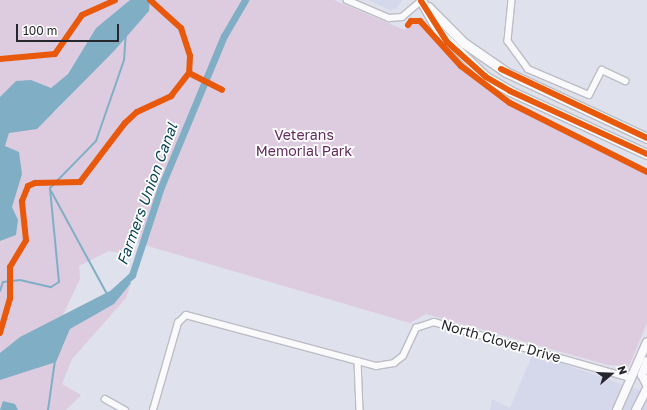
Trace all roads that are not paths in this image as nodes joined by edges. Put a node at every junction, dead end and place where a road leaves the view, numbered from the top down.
1 (347, 0) edge
2 (421, 0) edge
3 (512, 0) edge
4 (626, 80) dead end
5 (647, 138) edge
6 (647, 154) edge
7 (647, 342) edge
8 (358, 361) junction
9 (647, 361) edge
10 (630, 378) junction
11 (647, 385) edge
12 (647, 388) edge
13 (105, 399) dead end
14 (125, 410) edge
15 (153, 410) edge
16 (360, 410) edge
17 (617, 410) edge
18 (636, 410) edge

1 - 2 street
2 - 5 main road
2 - 6 main road
3 - 4 street
7 - 10 main road
8 - 10 street, North Clover Drive
8 - 15 street, North Clover Drive
8 - 16 street
9 - 11 main road
10 - 17 main road
12 - 18 main road
13 - 14 street

